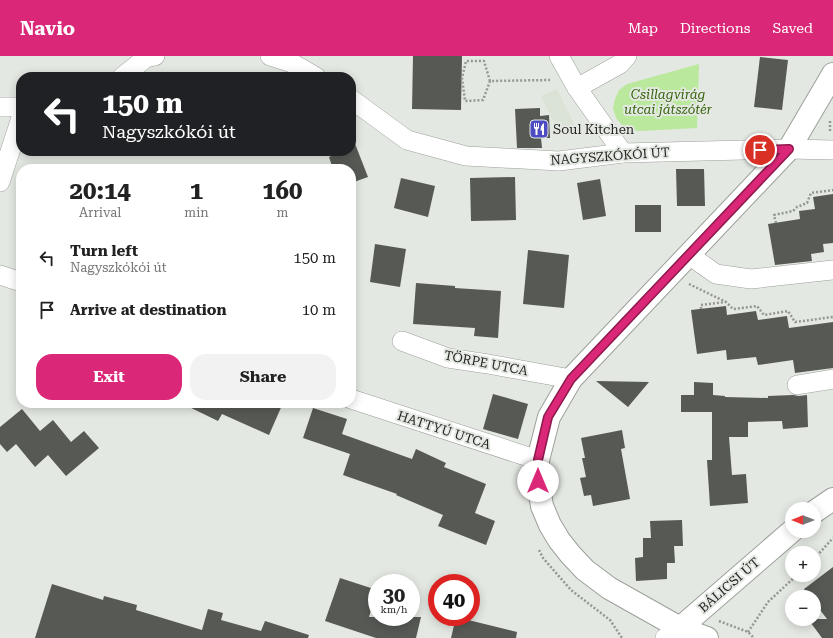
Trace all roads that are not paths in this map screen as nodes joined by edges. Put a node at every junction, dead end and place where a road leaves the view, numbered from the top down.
1 (155, 56) edge
2 (270, 56) edge
3 (559, 56) edge
4 (627, 56) edge
5 (128, 72) edge
6 (307, 72) edge
7 (833, 74) edge
8 (577, 88) junction
9 (356, 103) edge
10 (0, 107) edge
11 (16, 107) edge
12 (16, 133) edge
13 (789, 149) junction
14 (833, 150) edge
15 (623, 153) junction
16 (0, 182) edge
17 (688, 255) junction
18 (833, 270) edge
19 (0, 275) edge
20 (16, 280) edge
21 (402, 341) dead end
22 (571, 379) junction
23 (833, 379) edge
24 (797, 385) dead end
25 (356, 401) edge
26 (538, 460) junction
27 (833, 499) edge
28 (821, 507) edge
29 (785, 537) edge
30 (672, 633) edge
31 (707, 638) edge

1 - 5 street
2 - 6 street
3 - 8 street
4 - 8 street
7 - 13 street
8 - 15 street
9 - 15 street, NAGYSZKÓKÓI ÚT
10 - 11 street
12 - 16 street
13 - 14 street, NAGYSZKÓKÓI ÚT
13 - 15 street, NAGYSZKÓKÓI ÚT
13 - 17 street
17 - 18 street
17 - 22 street
19 - 20 street
21 - 22 street, TÖRPE UTCA
22 - 26 street
23 - 24 street
25 - 26 street, HATTYÚ UTCA
26 - 30 street
27 - 28 street
29 - 30 street, BÁLICSI ÚT
30 - 31 street

